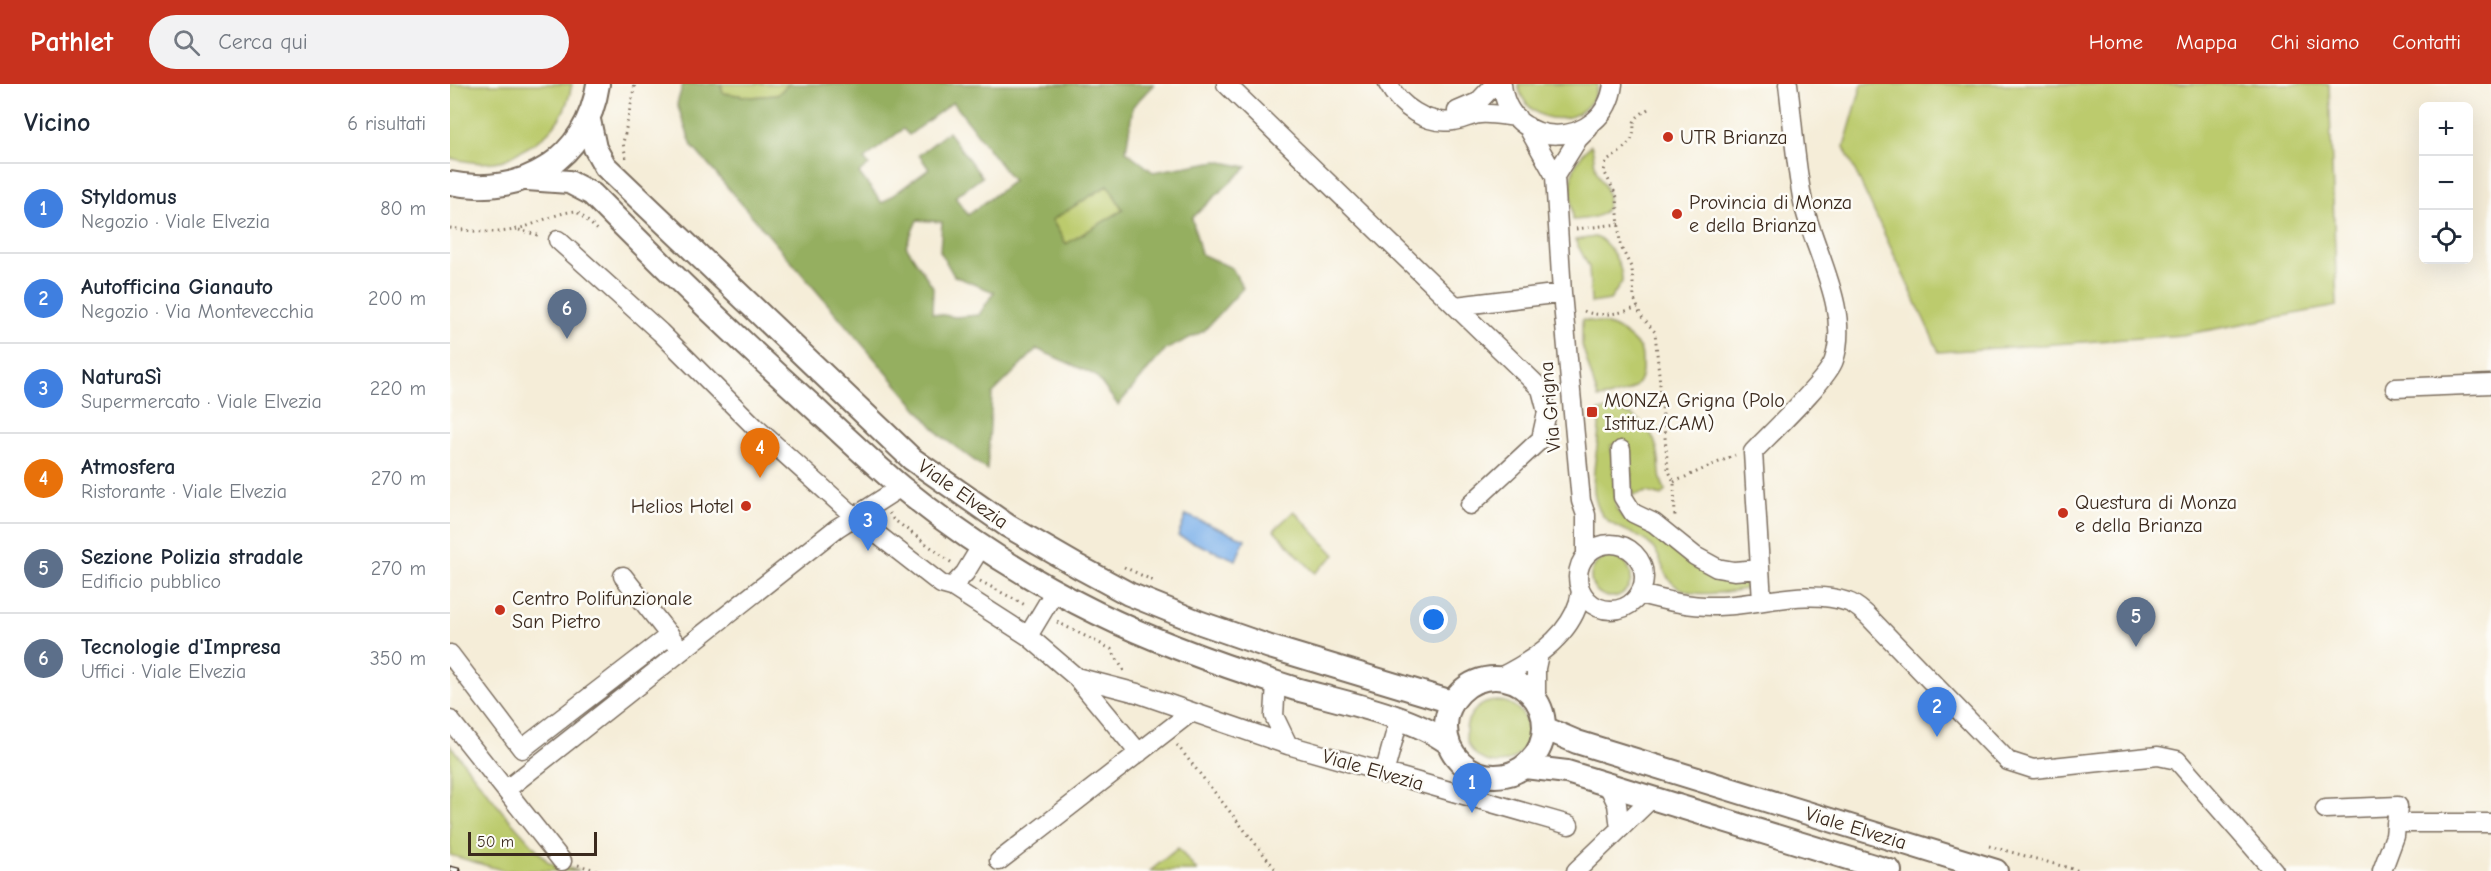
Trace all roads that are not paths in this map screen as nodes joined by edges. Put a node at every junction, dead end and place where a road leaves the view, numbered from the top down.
1 (598, 84) edge
2 (1226, 84) edge
3 (1388, 84) edge
4 (1495, 84) edge
5 (1502, 84) edge
6 (1613, 84) edge
7 (1788, 84) edge
8 (1429, 118) junction
9 (589, 120) junction
10 (1522, 122) junction
11 (1594, 122) junction
12 (1555, 176) junction
13 (527, 179) junction
14 (450, 183) edge
15 (558, 240) road end
16 (1562, 293) junction
17 (1456, 306) junction
18 (2491, 384) edge
19 (2395, 388) dead end
20 (1621, 450) dead end
21 (901, 486) junction
22 (1470, 505) dead end
23 (1586, 515) junction
24 (855, 517) junction
25 (1607, 544) junction
26 (982, 545) junction
27 (1586, 555) junction
28 (1760, 569) junction
29 (623, 576) dead end
30 (952, 587) junction
31 (1055, 591) junction
32 (1581, 592) junction
33 (1640, 594) junction
34 (1762, 602) junction
35 (1602, 610) junction
36 (1572, 620) junction
37 (670, 635) junction
38 (1028, 636) junction
39 (681, 651) junction
40 (450, 654) edge
41 (1539, 654) junction
42 (1493, 674) junction
43 (1076, 677) junction
44 (1276, 682) junction
45 (1452, 694) junction
46 (1536, 699) junction
47 (1190, 713) junction
48 (1399, 719) junction
49 (450, 720) edge
50 (1544, 728) junction
51 (1447, 742) junction
52 (1288, 745) junction
53 (1139, 753) junction
54 (1525, 767) junction
55 (1384, 774) junction
56 (1608, 785) junction
57 (507, 789) junction
58 (1652, 798) junction
59 (2325, 809) dead end
60 (2396, 823) junction
61 (2491, 823) edge
62 (1569, 825) dead end
63 (1620, 829) junction
64 (562, 861) road end
65 (999, 861) dead end
66 (1576, 871) edge
67 (1890, 871) edge
68 (1996, 871) edge
69 (2274, 871) edge
70 (2382, 871) edge

1 - 9 main road
2 - 17 street
3 - 8 street
4 - 8 street
5 - 10 street, Via Grigna
6 - 11 street
7 - 28 street
8 - 10 street
9 - 13 main road
9 - 45 main road, Viale Elvezia
10 - 11 street
10 - 12 street, Via Grigna
11 - 12 street
12 - 16 street, Via Grigna
13 - 14 main road
13 - 21 main road, Viale Elvezia
15 - 24 street, Viale Elvezia
16 - 17 street
16 - 23 street, Via Grigna
17 - 22 street
18 - 19 street
20 - 28 street
21 - 24 street, Viale Elvezia
21 - 26 main road, Viale Elvezia
23 - 25 street, Via Grigna
23 - 27 street, Via Grigna
24 - 30 street, Viale Elvezia
24 - 39 street, Viale Elvezia
25 - 27 street
25 - 33 street
26 - 30 street
26 - 31 main road, Viale Elvezia
27 - 32 street
28 - 34 street
29 - 37 street
30 - 38 street, Viale Elvezia
31 - 38 street
31 - 44 main road, Viale Elvezia
32 - 35 street
32 - 36 street
33 - 34 street
33 - 35 street
34 - 69 street
35 - 36 street
36 - 41 street
37 - 39 street
37 - 40 street
38 - 43 street, Viale Elvezia
39 - 57 street, Viale Elvezia
41 - 42 street
41 - 46 street
42 - 45 main road
42 - 46 main road
43 - 47 street, Viale Elvezia
43 - 53 street, Viale Elvezia
44 - 48 main road, Viale Elvezia
44 - 52 street
45 - 51 main road
46 - 50 main road
47 - 52 street, Viale Elvezia
47 - 53 street
48 - 51 main road, Viale Elvezia
48 - 55 street
49 - 57 street
50 - 54 main road
50 - 68 main road, Viale Elvezia
51 - 54 main road, Viale Elvezia
52 - 55 street, Viale Elvezia
53 - 65 street
54 - 56 main road, Viale Elvezia
55 - 62 street, Viale Elvezia
56 - 58 main road, Viale Elvezia
56 - 63 street
57 - 64 street
58 - 63 street
58 - 67 main road, Viale Elvezia
59 - 60 street
60 - 61 street
60 - 70 street
63 - 66 street

